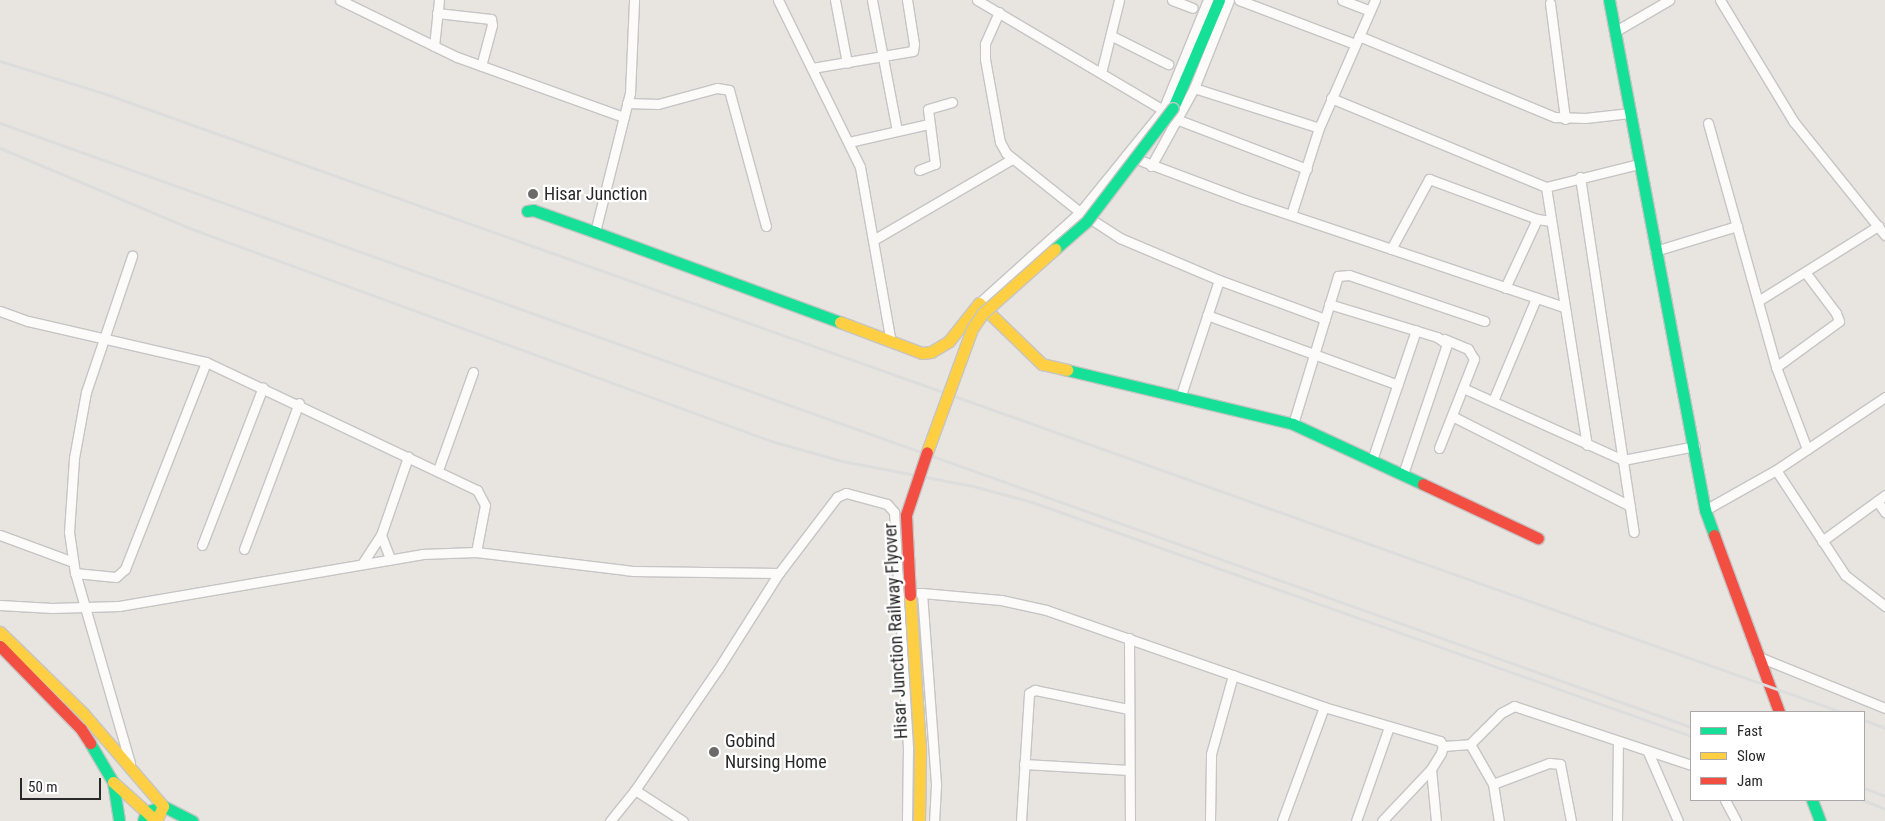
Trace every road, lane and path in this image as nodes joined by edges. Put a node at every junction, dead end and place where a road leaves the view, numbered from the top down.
1 (340, 0) edge
2 (439, 0) edge
3 (634, 0) edge
4 (778, 0) edge
5 (835, 0) edge
6 (872, 0) edge
7 (907, 0) edge
8 (977, 0) edge
9 (1119, 0) edge
10 (1172, 0) edge
11 (1208, 0) edge
12 (1220, 0) edge
13 (1229, 0) edge
14 (1239, 0) edge
15 (1342, 0) edge
16 (1375, 0) edge
17 (1609, 0) edge
18 (1720, 0) edge
19 (1666, 1) edge
20 (1550, 3) dead end
21 (1193, 8) dead end
22 (1370, 11) junction
23 (999, 12) junction
24 (437, 13) junction
25 (1614, 32) junction
26 (1112, 36) junction
27 (1357, 40) junction
28 (434, 46) junction
29 (883, 58) junction
30 (847, 63) junction
31 (1168, 64) dead end
32 (482, 66) junction
33 (812, 68) junction
34 (1101, 73) junction
35 (1194, 88) junction
36 (1331, 98) junction
37 (952, 102) dead end
38 (627, 103) junction
39 (1171, 112) junction
40 (1630, 113) junction
41 (624, 117) junction
42 (1565, 119) junction
43 (1708, 123) dead end
44 (929, 124) junction
45 (1319, 128) junction
46 (896, 131) junction
47 (849, 142) junction
48 (1126, 155) junction
49 (1012, 159) junction
50 (1640, 164) junction
51 (1151, 166) junction
52 (1307, 169) junction
53 (919, 170) dead end
54 (1580, 177) junction
55 (1546, 187) junction
56 (526, 211) dead end
57 (1080, 212) junction
58 (1291, 215) junction
59 (1537, 219) junction
60 (1551, 221) junction
61 (766, 226) dead end
62 (1737, 226) junction
63 (1878, 226) junction
64 (595, 232) junction
65 (1885, 235) edge
66 (875, 239) junction
67 (1391, 249) junction
68 (1655, 251) junction
69 (132, 256) dead end
70 (1805, 272) junction
71 (1219, 280) junction
72 (1505, 288) junction
73 (1536, 298) junction
74 (1758, 301) junction
75 (979, 303) junction
76 (1329, 304) junction
77 (1564, 307) junction
78 (0, 311) edge
79 (1207, 315) junction
80 (1325, 319) junction
81 (1484, 321) dead end
82 (1416, 330) junction
83 (102, 338) junction
84 (1444, 339) junction
85 (891, 342) junction
86 (1314, 354) junction
87 (206, 362) junction
88 (1776, 367) junction
89 (474, 372) dead end
90 (1398, 385) junction
91 (263, 387) junction
92 (1463, 388) junction
93 (1180, 398) junction
94 (1885, 398) edge
95 (1493, 401) junction
96 (299, 404) junction
97 (1452, 416) junction
98 (1293, 424) junction
99 (1587, 445) junction
100 (1695, 446) junction
101 (1439, 448) dead end
102 (1807, 449) junction
103 (408, 457) junction
104 (1372, 460) junction
105 (1623, 460) junction
106 (438, 470) junction
107 (1776, 470) junction
108 (1403, 474) junction
109 (1885, 495) edge
110 (1876, 501) junction
111 (1630, 506) junction
112 (1705, 510) junction
113 (1885, 512) edge
114 (1634, 532) dead end
115 (0, 535) edge
116 (381, 535) junction
117 (1538, 538) dead end
118 (1822, 541) junction
119 (202, 545) dead end
120 (244, 549) dead end
121 (476, 552) junction
122 (390, 559) junction
123 (73, 562) junction
124 (362, 564) junction
125 (779, 572) junction
126 (75, 573) junction
127 (900, 593) junction
128 (922, 593) junction
129 (0, 605) edge
130 (1885, 606) edge
131 (86, 608) junction
132 (0, 632) edge
133 (1130, 638) junction
134 (0, 646) edge
135 (1756, 656) junction
136 (1233, 674) junction
137 (1324, 707) junction
138 (1885, 708) edge
139 (1128, 709) junction
140 (1780, 711) edge
141 (1389, 727) junction
142 (1618, 743) junction
143 (1470, 744) junction
144 (1443, 746) junction
145 (1648, 752) junction
146 (1024, 764) junction
147 (1690, 765) edge
148 (1431, 769) junction
149 (1129, 770) junction
150 (132, 772) junction
151 (113, 782) junction
152 (1493, 784) junction
153 (635, 790) junction
154 (1726, 801) edge
155 (1812, 801) edge
156 (163, 806) junction
157 (144, 817) edge
158 (1393, 817) edge
159 (1817, 820) edge
160 (118, 821) edge
161 (156, 821) edge
162 (192, 821) edge
163 (610, 821) edge
164 (683, 821) edge
165 (907, 821) edge
166 (919, 821) edge
167 (934, 821) edge
168 (1021, 821) edge
169 (1130, 821) edge
170 (1210, 821) edge
171 (1282, 821) edge
172 (1356, 821) edge
173 (1382, 821) edge
174 (1436, 821) edge
175 (1499, 821) edge
176 (1571, 821) edge
177 (1617, 821) edge
178 (1678, 821) edge
179 (1736, 821) edge

1 - 28 street
2 - 24 street
3 - 38 street
4 - 33 street
5 - 30 street
6 - 29 street
7 - 29 street
8 - 23 street
9 - 26 street
10 - 21 street
11 - 39 street
12 - 39 street, Hisar Junction Railway Flyover
13 - 35 street
14 - 27 street
15 - 22 street
16 - 22 street
17 - 25 street
18 - 63 street
19 - 25 street
20 - 42 street
22 - 27 street
23 - 34 street
23 - 49 street
24 - 28 street
24 - 32 street
25 - 40 street
26 - 31 street
26 - 34 street
27 - 36 street
27 - 42 street
28 - 32 street
29 - 30 street
29 - 46 street
30 - 33 street
32 - 41 street
33 - 47 street
34 - 39 street
35 - 39 street
35 - 45 street
36 - 45 street
36 - 55 street
37 - 44 street
38 - 41 street
38 - 61 street
39 - 48 street
39 - 51 street
39 - 52 street
39 - 166 street, Hisar Junction Railway Flyover, bridge
40 - 42 street
40 - 50 street
41 - 64 street
43 - 62 street
44 - 46 street
44 - 53 street
45 - 52 street
46 - 47 street
47 - 66 street
48 - 51 street
48 - 57 street
49 - 57 street
49 - 66 street
50 - 54 street
50 - 68 street
51 - 58 street
52 - 58 street
54 - 55 street
54 - 105 street
55 - 60 street
56 - 64 street
57 - 71 street
57 - 75 street
58 - 67 street
59 - 60 street
59 - 67 street
59 - 72 street
60 - 77 street
62 - 68 street
62 - 74 street
63 - 65 street
63 - 70 street
64 - 85 street
66 - 85 street
67 - 72 street
68 - 100 street
69 - 83 street
70 - 74 street
70 - 88 street
71 - 79 street
71 - 80 street
72 - 73 street
73 - 77 street
73 - 95 street
74 - 88 street
75 - 85 street
75 - 93 street
76 - 80 street
76 - 81 street
76 - 82 street
77 - 99 street
78 - 83 street
79 - 86 street
79 - 93 street
80 - 86 street
82 - 84 street
82 - 90 street
83 - 87 street
83 - 123 street
84 - 92 street
84 - 108 street
86 - 90 street
86 - 98 street
87 - 91 street
87 - 126 street
88 - 102 street
89 - 106 street
90 - 104 street
91 - 96 street
91 - 119 street
92 - 95 street
92 - 97 street
93 - 98 street
94 - 102 street
95 - 99 street
96 - 103 street
96 - 120 street
97 - 101 street
97 - 111 street
98 - 104 street
99 - 105 street
100 - 105 street
100 - 112 street
102 - 107 street
103 - 106 street
103 - 116 street
104 - 108 street
105 - 111 street
106 - 121 street
107 - 112 street
107 - 118 street
108 - 117 street
109 - 110 street
110 - 113 street
110 - 118 street
111 - 114 street
112 - 135 street
115 - 123 street
116 - 122 street
116 - 124 street
118 - 130 street
121 - 122 street
121 - 125 street
122 - 124 street
123 - 126 street
124 - 131 street
125 - 127 street
125 - 153 street
126 - 131 street
127 - 128 street
127 - 165 street
128 - 133 street
128 - 167 street
129 - 131 street
131 - 150 street
132 - 150 street
133 - 136 street
133 - 139 street
134 - 151 street
135 - 138 street
135 - 140 street
136 - 137 street
136 - 170 street
137 - 141 street
137 - 171 street
139 - 146 street
139 - 149 street
141 - 144 street
141 - 172 street
142 - 143 street
142 - 145 street
142 - 177 street
143 - 144 street
143 - 152 street
144 - 148 street
145 - 147 street
145 - 178 street
146 - 149 street
146 - 168 street
148 - 158 street
148 - 174 street
149 - 169 street
150 - 156 street
151 - 157 street
151 - 160 street
152 - 175 street
152 - 176 street
153 - 163 street
153 - 164 street
154 - 179 street
155 - 159 street
156 - 157 street
156 - 161 street
156 - 162 street
157 - 161 street
158 - 173 street

